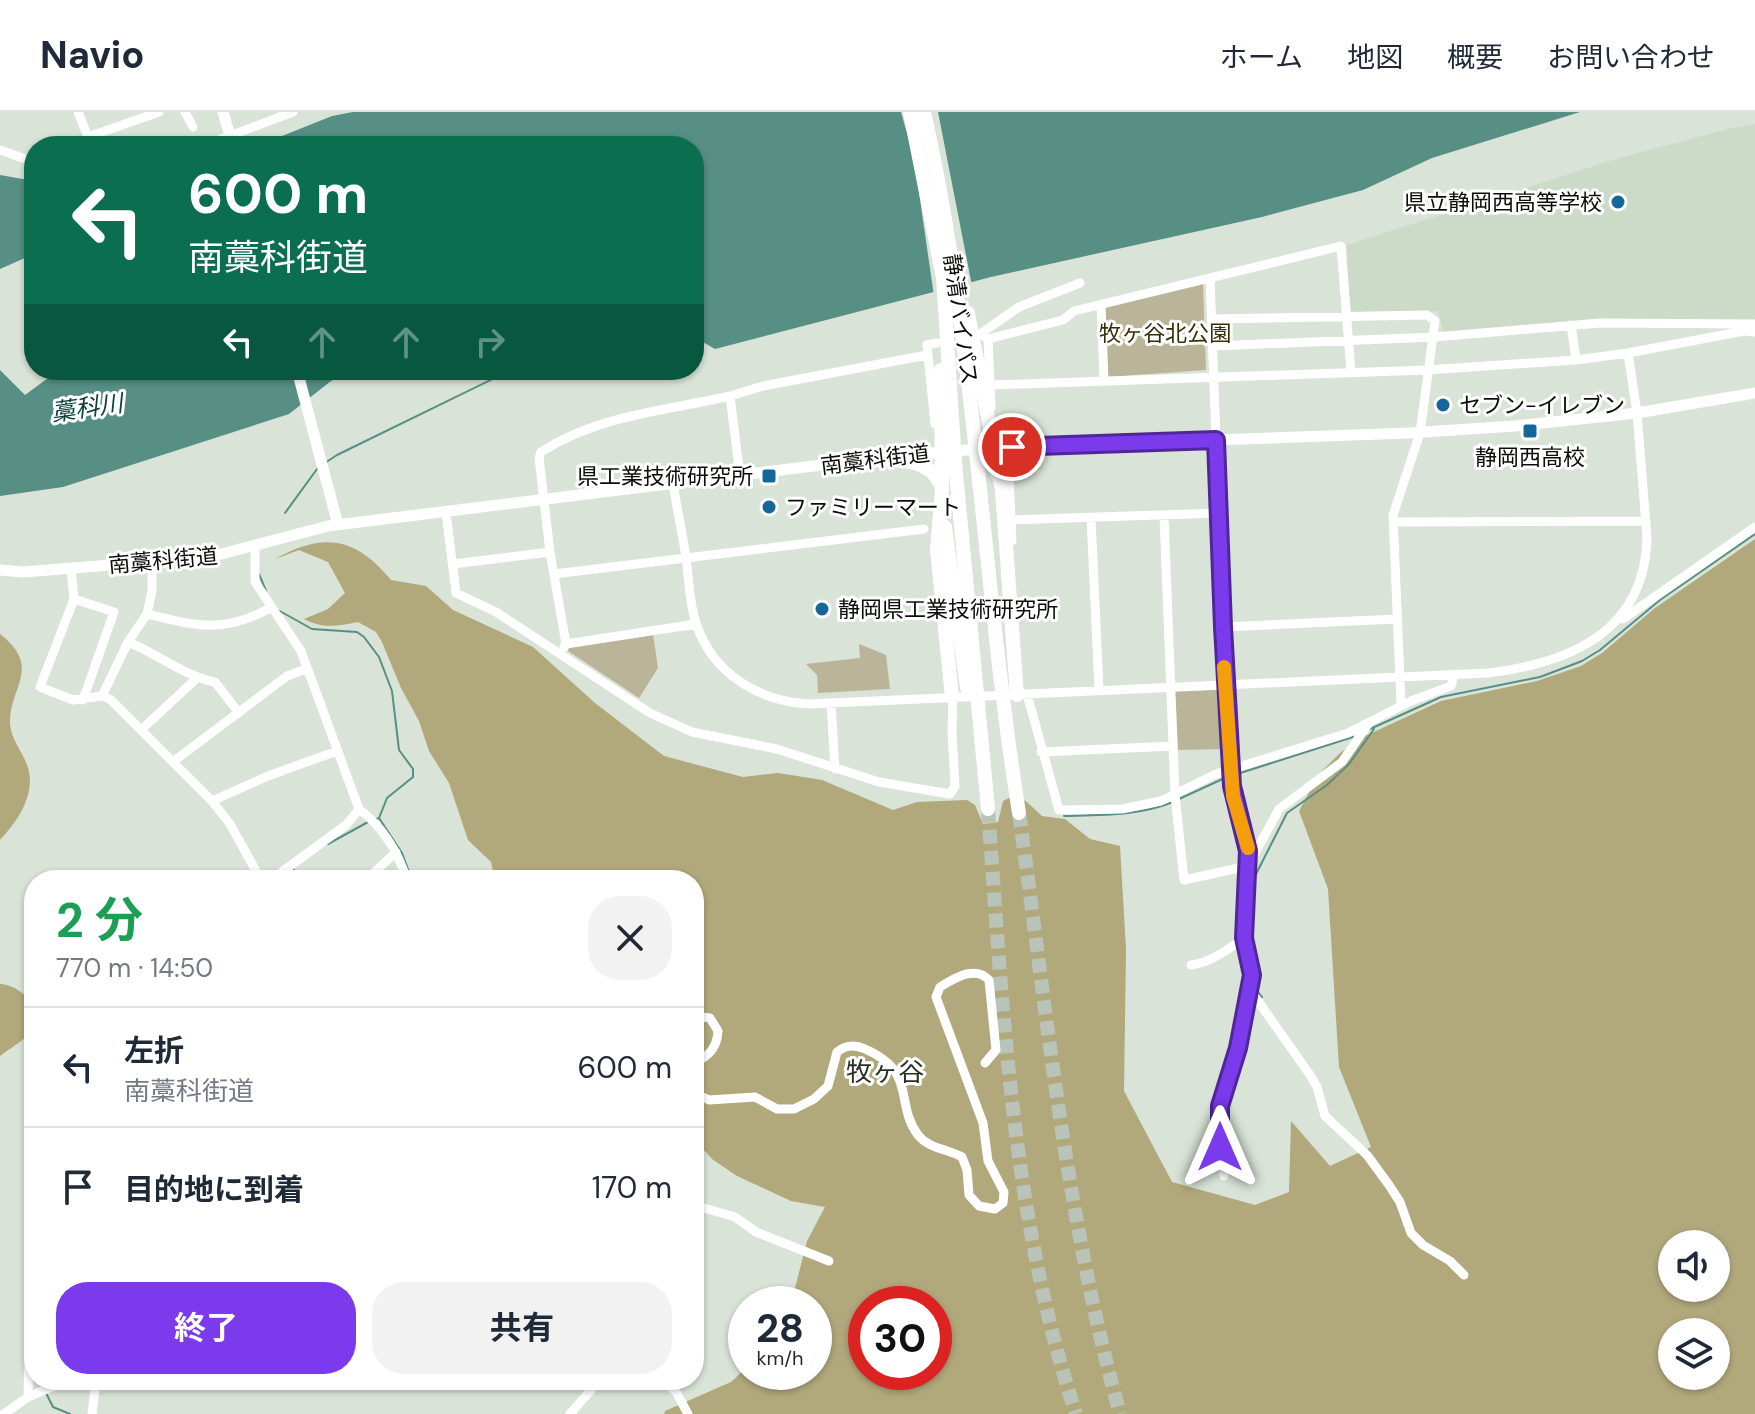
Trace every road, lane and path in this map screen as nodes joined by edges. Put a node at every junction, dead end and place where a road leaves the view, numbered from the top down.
1 (78, 112) edge
2 (159, 112) edge
3 (185, 112) edge
4 (223, 112) edge
5 (293, 112) edge
6 (910, 112) edge
7 (924, 112) edge
8 (282, 115) edge
9 (193, 127) dead end
10 (88, 136) edge
11 (91, 136) edge
12 (231, 136) edge
13 (240, 136) edge
14 (0, 150) edge
15 (24, 158) edge
16 (940, 227) junction
17 (1210, 278) junction
18 (1080, 283) dead end
19 (1101, 305) junction
20 (1346, 315) junction
21 (1212, 319) junction
22 (1755, 324) edge
23 (1571, 325) junction
24 (1755, 332) edge
25 (1434, 334) junction
26 (988, 339) junction
27 (1348, 341) junction
28 (937, 343) dead end
29 (1213, 346) junction
30 (1628, 353) junction
31 (927, 355) junction
32 (1576, 360) junction
33 (1427, 370) junction
34 (1351, 372) junction
35 (1214, 377) junction
36 (300, 380) edge
37 (1104, 381) junction
38 (991, 385) junction
39 (1755, 393) edge
40 (730, 396) junction
41 (1637, 413) junction
42 (1420, 433) junction
43 (1216, 440) junction
44 (1055, 446) junction
45 (991, 448) junction
46 (937, 451) junction
47 (864, 460) junction
48 (1002, 466) junction
49 (740, 476) junction
50 (940, 483) junction
51 (673, 484) junction
52 (994, 484) junction
53 (544, 500) junction
54 (446, 513) junction
55 (1219, 513) junction
56 (1164, 516) junction
57 (1091, 518) junction
58 (1011, 520) junction
59 (1646, 521) junction
60 (1393, 522) junction
61 (338, 525) junction
62 (1755, 527) edge
63 (924, 529) dead end
64 (255, 545) junction
65 (550, 552) junction
66 (686, 557) junction
67 (152, 562) junction
68 (453, 564) junction
69 (71, 568) junction
70 (0, 570) edge
71 (554, 574) junction
72 (74, 599) junction
73 (270, 608) junction
74 (147, 614) junction
75 (1397, 619) junction
76 (696, 624) junction
77 (1223, 627) junction
78 (1008, 628) junction
79 (128, 642) junction
80 (1592, 642) junction
81 (566, 644) junction
82 (560, 654) junction
83 (1015, 655) junction
84 (306, 669) junction
85 (1454, 675) junction
86 (1400, 677) junction
87 (197, 678) junction
88 (1225, 684) junction
89 (1170, 686) junction
90 (1099, 689) junction
91 (1022, 695) junction
92 (102, 696) junction
93 (952, 697) junction
94 (83, 700) junction
95 (831, 703) junction
96 (1401, 705) junction
97 (239, 713) junction
98 (1369, 723) junction
99 (141, 730) junction
100 (1173, 746) junction
101 (337, 751) junction
102 (1041, 752) junction
103 (174, 761) junction
104 (1231, 768) junction
105 (835, 769) junction
106 (1014, 781) junction
107 (985, 783) junction
108 (1175, 795) junction
109 (212, 801) junction
110 (359, 809) junction
111 (988, 809) tunnel mouth
112 (1019, 813) tunnel mouth
113 (396, 852) junction
114 (1248, 866) junction
115 (255, 870) edge
116 (285, 870) edge
117 (377, 870) edge
118 (403, 870) edge
119 (1244, 938) junction
120 (1191, 965) dead end
121 (1251, 991) junction
122 (704, 1017) edge
123 (704, 1057) edge
124 (985, 1063) dead end
125 (704, 1098) edge
126 (1224, 1176) dead end
127 (704, 1208) edge
128 (829, 1261) dead end
129 (1464, 1275) dead end
130 (28, 1390) edge
131 (44, 1390) edge
132 (95, 1390) edge
133 (591, 1390) edge
134 (674, 1390) edge
135 (28, 1397) junction
136 (4, 1414) edge
137 (92, 1414) edge
138 (570, 1414) edge
139 (688, 1414) edge

1 - 10 street
2 - 11 street
3 - 9 street
4 - 12 main road
5 - 8 street
6 - 16 highway, 静清バイパス
7 - 16 highway, 静清バイパス
8 - 13 street
14 - 15 street
16 - 78 highway
16 - 93 highway
16 - 106 highway, 静清バイパス
16 - 107 highway, 静清バイパス
17 - 19 street
17 - 20 street
17 - 21 street
18 - 26 street
19 - 26 street
19 - 37 street
20 - 21 street
20 - 25 street
20 - 27 street
21 - 29 street
22 - 23 street
23 - 25 street
23 - 32 street
24 - 30 street
25 - 27 street
25 - 33 street
26 - 38 street
27 - 29 street
27 - 34 street
28 - 31 street
29 - 35 street
30 - 32 street
30 - 41 street
31 - 40 street
31 - 46 street
32 - 33 street
33 - 34 street
33 - 42 street
34 - 35 street
35 - 37 street
35 - 43 street
36 - 61 main road
37 - 38 street
38 - 45 street
39 - 41 main road, 南藁科街道
40 - 49 street
40 - 53 street
41 - 42 main road, 南藁科街道
41 - 59 street
42 - 43 main road, 南藁科街道
42 - 60 street
43 - 44 main road, 南藁科街道
43 - 55 street
44 - 45 main road, 南藁科街道
44 - 48 highway
45 - 46 main road, 南藁科街道
45 - 52 highway
46 - 47 main road, 南藁科街道
46 - 50 highway
47 - 49 main road, 南藁科街道
47 - 50 highway
48 - 52 highway
48 - 58 street
49 - 51 main road, 南藁科街道
50 - 107 highway
51 - 53 main road, 南藁科街道
51 - 66 street
52 - 78 highway
53 - 54 main road, 南藁科街道
53 - 65 street
54 - 61 main road, 南藁科街道
54 - 68 street
55 - 56 street
55 - 77 street
56 - 57 street
56 - 89 street
57 - 58 street
57 - 90 street
58 - 83 street
59 - 60 street
59 - 80 street
60 - 75 street
61 - 64 main road, 南藁科街道
62 - 80 street
63 - 66 street
64 - 67 main road, 南藁科街道
64 - 73 street
65 - 68 street
65 - 71 street
66 - 71 street
66 - 76 street
67 - 69 main road, 南藁科街道
67 - 74 street
68 - 82 street
69 - 70 main road, 南藁科街道
69 - 72 street
71 - 81 street
72 - 94 street
72 - 94 street
73 - 74 street
73 - 84 street
74 - 79 street
75 - 77 street
75 - 86 street
76 - 81 street
76 - 95 street
77 - 88 street
78 - 83 highway
78 - 106 highway
79 - 87 street
79 - 92 street
80 - 85 street
81 - 82 street
82 - 105 street
83 - 91 highway
84 - 97 street
84 - 101 street
85 - 86 street
85 - 96 street
86 - 88 street
86 - 96 street
87 - 97 street
87 - 99 street
88 - 89 street
88 - 104 street
89 - 90 street
89 - 100 street
90 - 91 street
91 - 93 street
91 - 102 street
92 - 94 street
92 - 99 street
93 - 95 street
93 - 105 street
95 - 105 street
96 - 98 street
97 - 103 street
98 - 104 street
98 - 114 street
99 - 103 street
100 - 102 street
100 - 108 street
101 - 109 street
101 - 110 street
102 - 108 street
103 - 109 street
104 - 108 street
104 - 114 street
106 - 112 highway, 静清バイパス
107 - 111 highway, 静清バイパス
108 - 114 street
109 - 115 street
110 - 113 street
110 - 116 street
113 - 117 street
113 - 118 street
114 - 119 street
119 - 120 street
119 - 121 street
121 - 126 street
121 - 129 street
122 - 123 street
124 - 125 street
127 - 128 street
130 - 135 street
131 - 135 street
132 - 137 street
133 - 138 street
134 - 139 street
135 - 136 street

